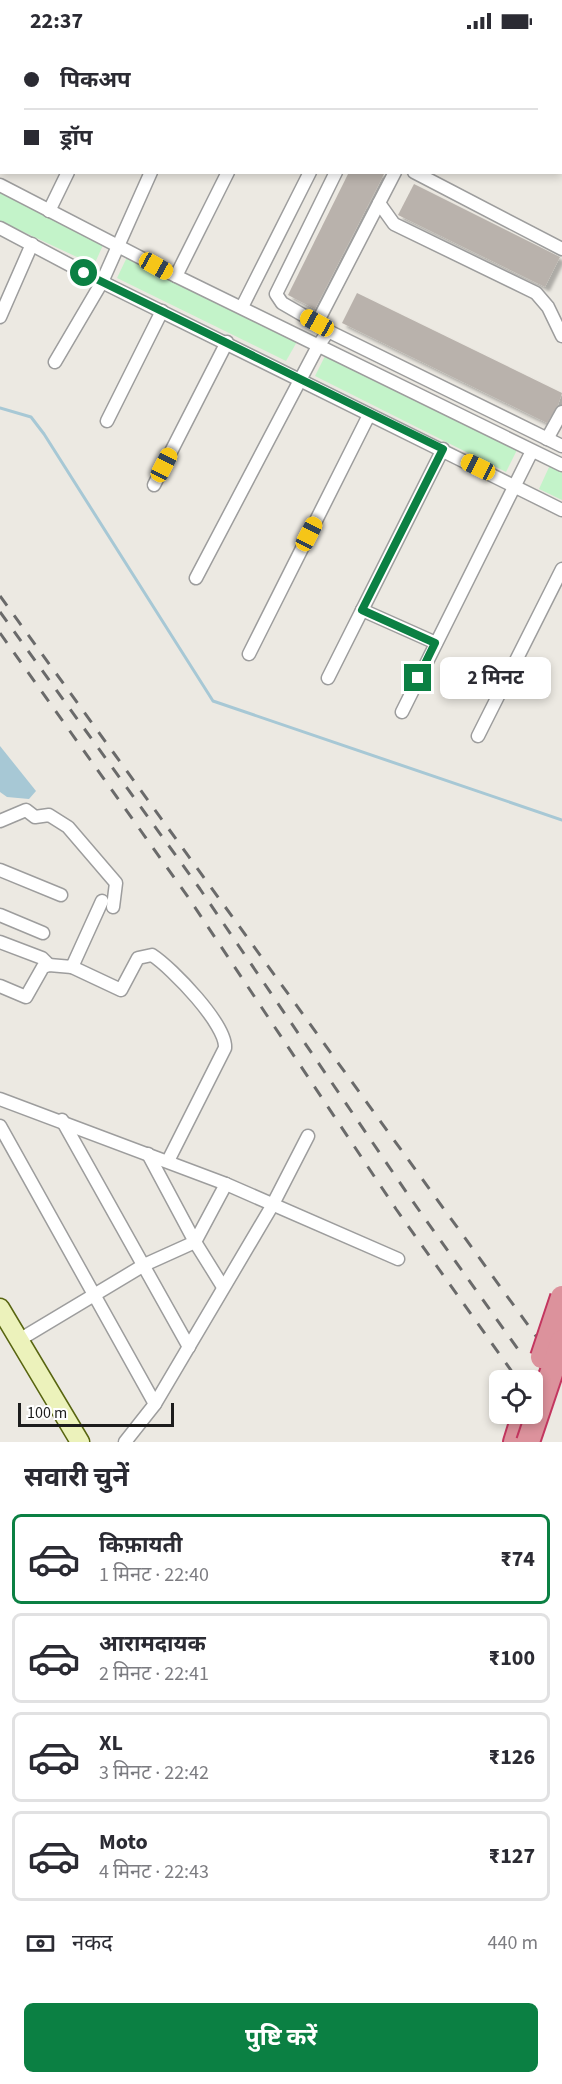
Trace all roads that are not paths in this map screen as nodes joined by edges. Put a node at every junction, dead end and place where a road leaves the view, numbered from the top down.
1 (67, 174) edge
2 (150, 174) edge
3 (227, 174) edge
4 (309, 174) edge
5 (335, 174) edge
6 (394, 174) edge
7 (418, 174) edge
8 (0, 185) edge
9 (379, 203) junction
10 (49, 212) junction
11 (0, 228) edge
12 (32, 244) junction
13 (118, 244) junction
14 (562, 249) edge
15 (176, 276) junction
16 (102, 282) junction
17 (242, 307) junction
18 (162, 311) junction
19 (0, 317) edge
20 (317, 323) junction
21 (328, 331) junction
22 (562, 336) edge
23 (227, 342) junction
24 (318, 346) junction
25 (55, 362) dead end
26 (300, 379) junction
27 (562, 412) edge
28 (369, 415) junction
29 (106, 421) dead end
30 (547, 439) junction
31 (562, 446) edge
32 (443, 449) junction
33 (532, 450) junction
34 (562, 465) edge
35 (514, 485) junction
36 (154, 486) dead end
37 (562, 510) edge
38 (562, 570) edge
39 (196, 578) dead end
40 (362, 610) junction
41 (435, 643) junction
42 (249, 654) dead end
43 (328, 678) dead end
44 (402, 712) dead end
45 (478, 736) dead end
46 (0, 821) edge
47 (0, 870) edge
48 (61, 895) dead end
49 (0, 915) edge
50 (43, 933) dead end
51 (0, 942) edge
52 (48, 965) junction
53 (72, 967) junction
54 (0, 986) edge
55 (0, 1099) edge
56 (62, 1120) junction
57 (0, 1126) edge
58 (308, 1136) dead end
59 (148, 1154) junction
60 (168, 1161) junction
61 (226, 1184) junction
62 (272, 1206) junction
63 (195, 1242) junction
64 (398, 1259) dead end
65 (144, 1265) junction
66 (223, 1287) junction
67 (94, 1294) junction
68 (562, 1297) edge
69 (0, 1308) edge
70 (20, 1340) junction
71 (562, 1341) edge
72 (189, 1347) junction
73 (538, 1370) edge
74 (155, 1404) junction
75 (521, 1424) edge
76 (80, 1442) edge
77 (125, 1442) edge
78 (515, 1442) edge
79 (528, 1442) edge

1 - 10 street
2 - 13 street
3 - 15 street
4 - 17 street
5 - 20 street
6 - 9 street
7 - 14 street
8 - 10 street
9 - 20 street
9 - 22 street
10 - 13 street
11 - 12 street
12 - 16 street
12 - 19 street
13 - 15 street
13 - 16 street
15 - 17 street
16 - 18 street
16 - 25 street
17 - 24 street
18 - 23 street
18 - 29 street
20 - 21 street
21 - 24 street
21 - 30 street
23 - 26 street
23 - 36 street
24 - 26 street
24 - 33 street
26 - 28 street
26 - 39 street
27 - 30 street
28 - 32 street
28 - 42 street
30 - 31 street
32 - 35 street
32 - 40 street
33 - 34 street
33 - 35 street
35 - 37 street
35 - 41 street
38 - 45 street
40 - 41 street
40 - 43 street
41 - 44 street
46 - 53 street
47 - 48 street
49 - 50 street
51 - 52 street
52 - 53 street
52 - 54 street
53 - 60 street
55 - 56 street
56 - 59 street
56 - 65 street
57 - 67 street
58 - 62 street
59 - 60 street
59 - 63 street
60 - 61 street
61 - 62 street
61 - 63 street
62 - 64 street
62 - 66 street
63 - 65 street
63 - 66 street
65 - 67 street
65 - 72 street
66 - 72 street
67 - 70 street
67 - 74 street
68 - 73 highway, bridge
69 - 70 street
70 - 76 street
71 - 79 highway, bridge
72 - 74 street
74 - 77 street
75 - 78 highway

